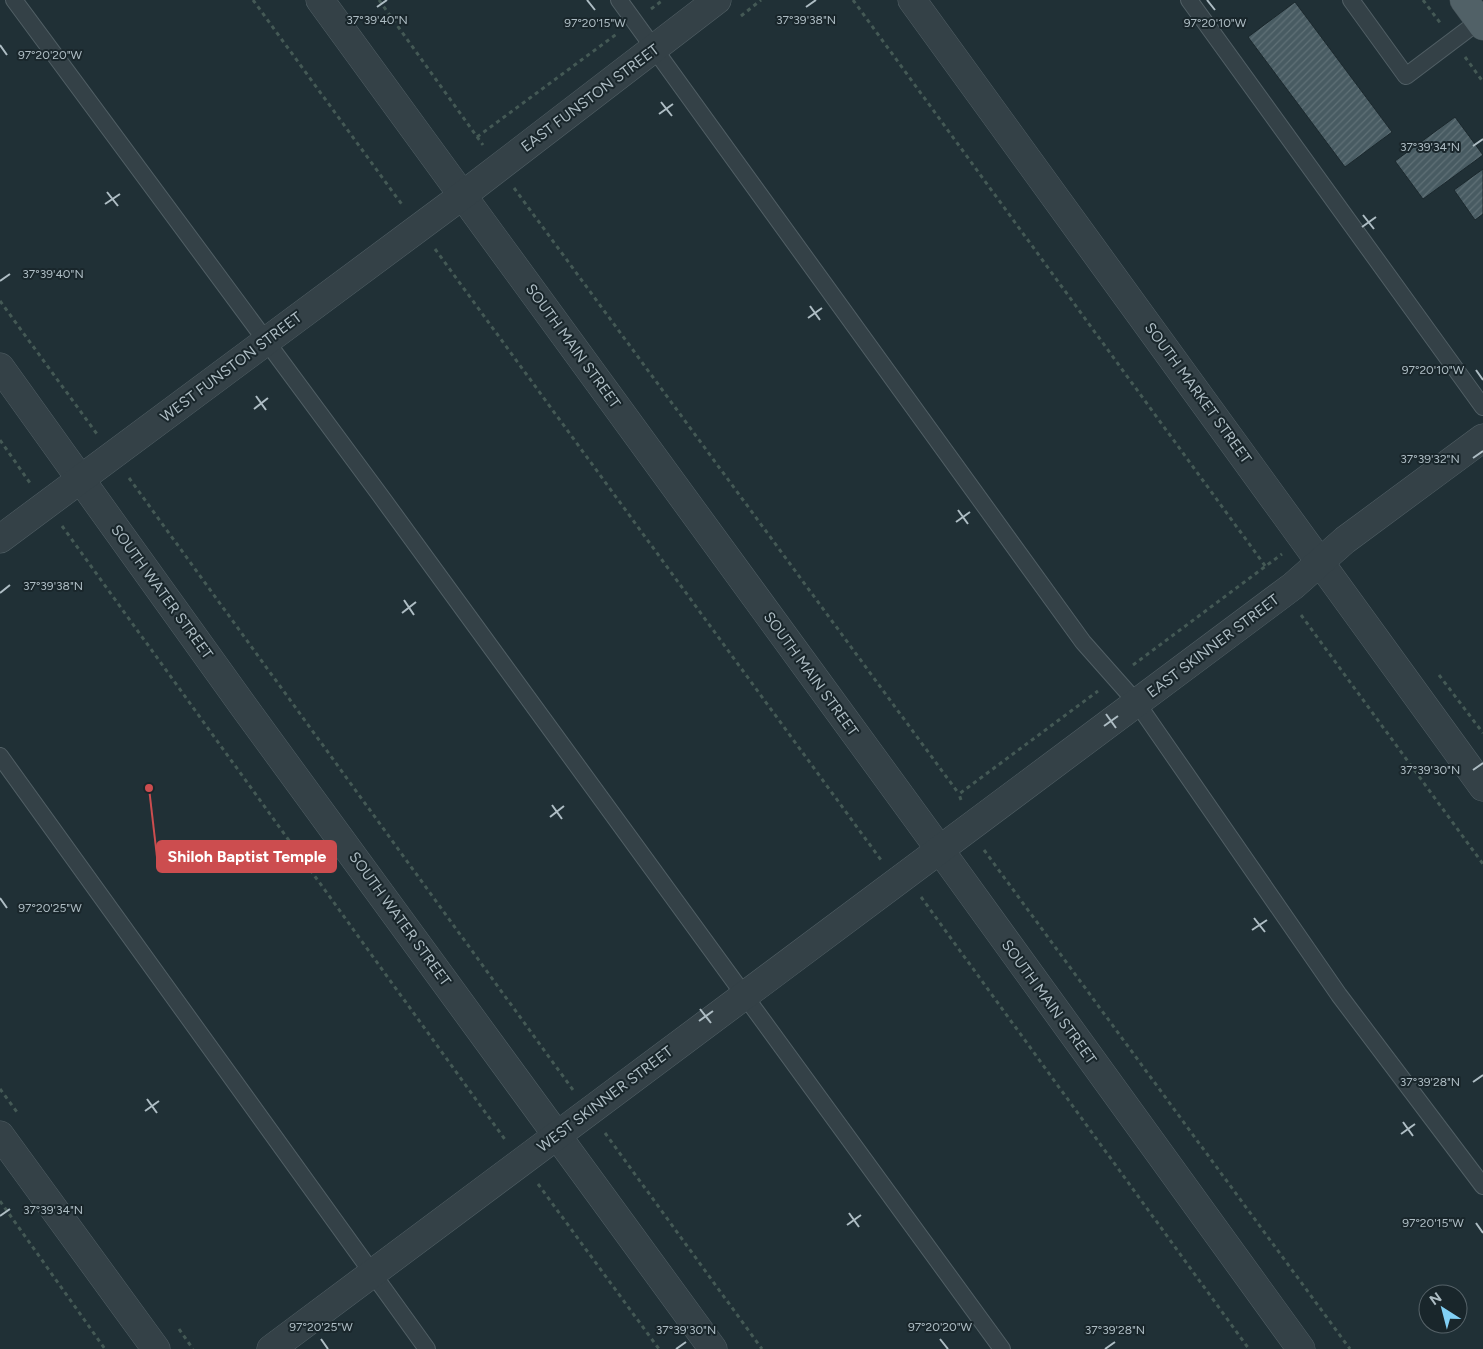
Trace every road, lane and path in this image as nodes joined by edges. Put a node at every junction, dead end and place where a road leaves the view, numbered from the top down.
1 (14, 0) edge
2 (253, 0) edge
3 (320, 0) edge
4 (379, 0) edge
5 (619, 0) edge
6 (663, 0) edge
7 (717, 0) edge
8 (853, 0) edge
9 (912, 0) edge
10 (1189, 0) edge
11 (1351, 0) edge
12 (1476, 16) edge
13 (634, 21) junction
14 (654, 48) junction
15 (477, 137) junction
16 (499, 167) junction
17 (463, 195) junction
18 (419, 228) junction
19 (0, 301) edge
20 (266, 341) junction
21 (0, 367) edge
22 (1483, 407) edge
23 (1483, 438) edge
24 (0, 440) edge
25 (112, 455) junction
26 (80, 479) junction
27 (46, 505) junction
28 (0, 539) edge
29 (1320, 562) junction
30 (1294, 602) junction
31 (1137, 703) junction
32 (0, 756) edge
33 (1483, 786) edge
34 (959, 794) dead end
35 (981, 845) dead end
36 (940, 850) junction
37 (1483, 864) edge
38 (908, 888) junction
39 (744, 995) junction
40 (588, 1111) junction
41 (557, 1134) junction
42 (0, 1135) edge
43 (521, 1161) junction
44 (1483, 1186) edge
45 (0, 1201) edge
46 (372, 1273) junction
47 (105, 1349) edge
48 (156, 1349) edge
49 (271, 1349) edge
50 (427, 1349) edge
51 (659, 1349) edge
52 (713, 1349) edge
53 (762, 1349) edge
54 (1002, 1349) edge
55 (1249, 1349) edge
56 (1301, 1349) edge
57 (1350, 1349) edge

1 - 20 lane
2 - 18 path
3 - 17 street, SOUTH MAIN STREET
4 - 15 path
5 - 13 lane
6 - 13 path
7 - 14 street, EAST FUNSTON STREET
8 - 30 path
9 - 29 street, SOUTH MARKET STREET
10 - 22 lane
11 - 12 lane
13 - 14 lane
13 - 15 path
14 - 16 street, EAST FUNSTON STREET
14 - 31 lane
15 - 16 path
16 - 17 street, EAST FUNSTON STREET
16 - 34 path
17 - 18 street, WEST FUNSTON STREET
17 - 36 street, SOUTH MAIN STREET
18 - 20 street, WEST FUNSTON STREET
18 - 38 path
19 - 25 path
20 - 25 street, WEST FUNSTON STREET
20 - 39 lane
21 - 26 street, SOUTH WATER STREET
23 - 29 street, EAST SKINNER STREET
24 - 27 path
25 - 26 street, WEST FUNSTON STREET
25 - 40 path
26 - 27 street, WEST FUNSTON STREET
26 - 41 street, SOUTH WATER STREET
27 - 28 street, WEST FUNSTON STREET
27 - 43 path
29 - 30 street, EAST SKINNER STREET
29 - 33 street, SOUTH MARKET STREET
30 - 31 street, EAST SKINNER STREET
30 - 37 path
31 - 36 street, EAST SKINNER STREET
31 - 44 lane
32 - 46 lane
35 - 57 path
36 - 38 street, WEST SKINNER STREET
36 - 56 street, SOUTH MAIN STREET
38 - 39 street, WEST SKINNER STREET
38 - 55 path
39 - 40 street, WEST SKINNER STREET
39 - 54 lane
40 - 41 street, WEST SKINNER STREET
40 - 53 path
41 - 43 street, WEST SKINNER STREET
41 - 52 street, SOUTH WATER STREET
42 - 48 street
43 - 46 street, WEST SKINNER STREET
43 - 51 path
45 - 47 path
46 - 49 street, WEST SKINNER STREET
46 - 50 lane

